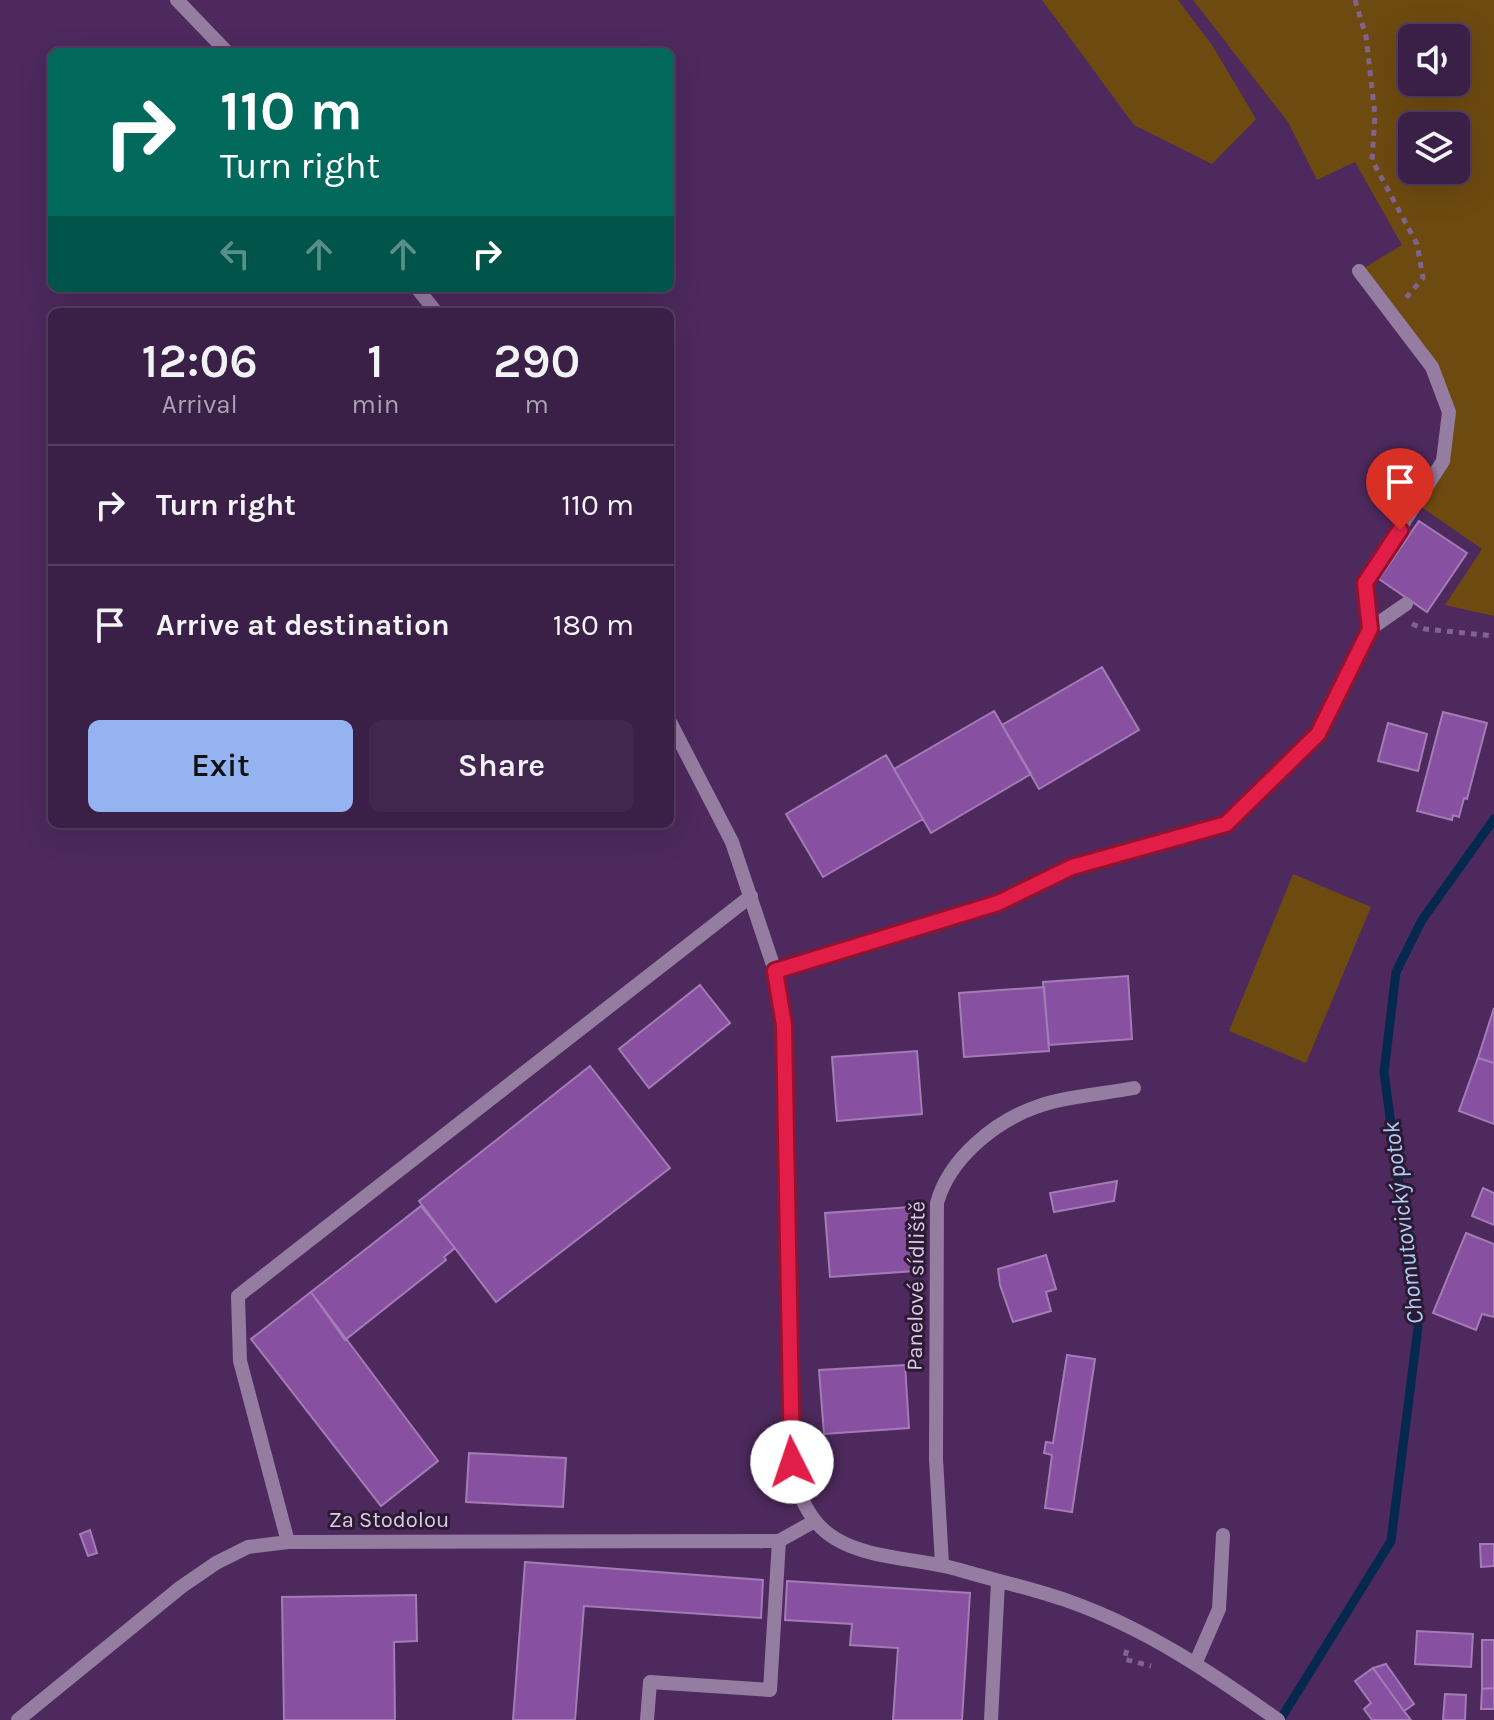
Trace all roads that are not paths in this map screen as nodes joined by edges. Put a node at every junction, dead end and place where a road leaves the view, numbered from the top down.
1 (177, 0) edge
2 (223, 48) edge
3 (1359, 271) dead end
4 (420, 292) edge
5 (433, 308) edge
6 (1406, 604) dead end
7 (1370, 629) junction
8 (674, 730) edge
9 (751, 896) junction
10 (775, 971) junction
11 (1134, 1088) dead end
12 (813, 1522) junction
13 (1223, 1535) dead end
14 (779, 1541) junction
15 (288, 1542) junction
16 (942, 1564) junction
17 (998, 1582) junction
18 (1196, 1662) junction
19 (1276, 1718) edge
20 (18, 1720) edge
21 (647, 1720) edge
22 (991, 1720) edge

1 - 2 street
3 - 7 street
4 - 5 street
6 - 7 street
7 - 10 street
8 - 9 street
9 - 10 street
9 - 15 street
10 - 12 street
11 - 16 street, Panelové sídliště
12 - 14 street, Za Stodolou
12 - 16 street
13 - 18 street
14 - 15 street, Za Stodolou
14 - 21 street
15 - 20 street, Za Stodolou
16 - 17 street
17 - 18 street
17 - 22 street
18 - 19 street

